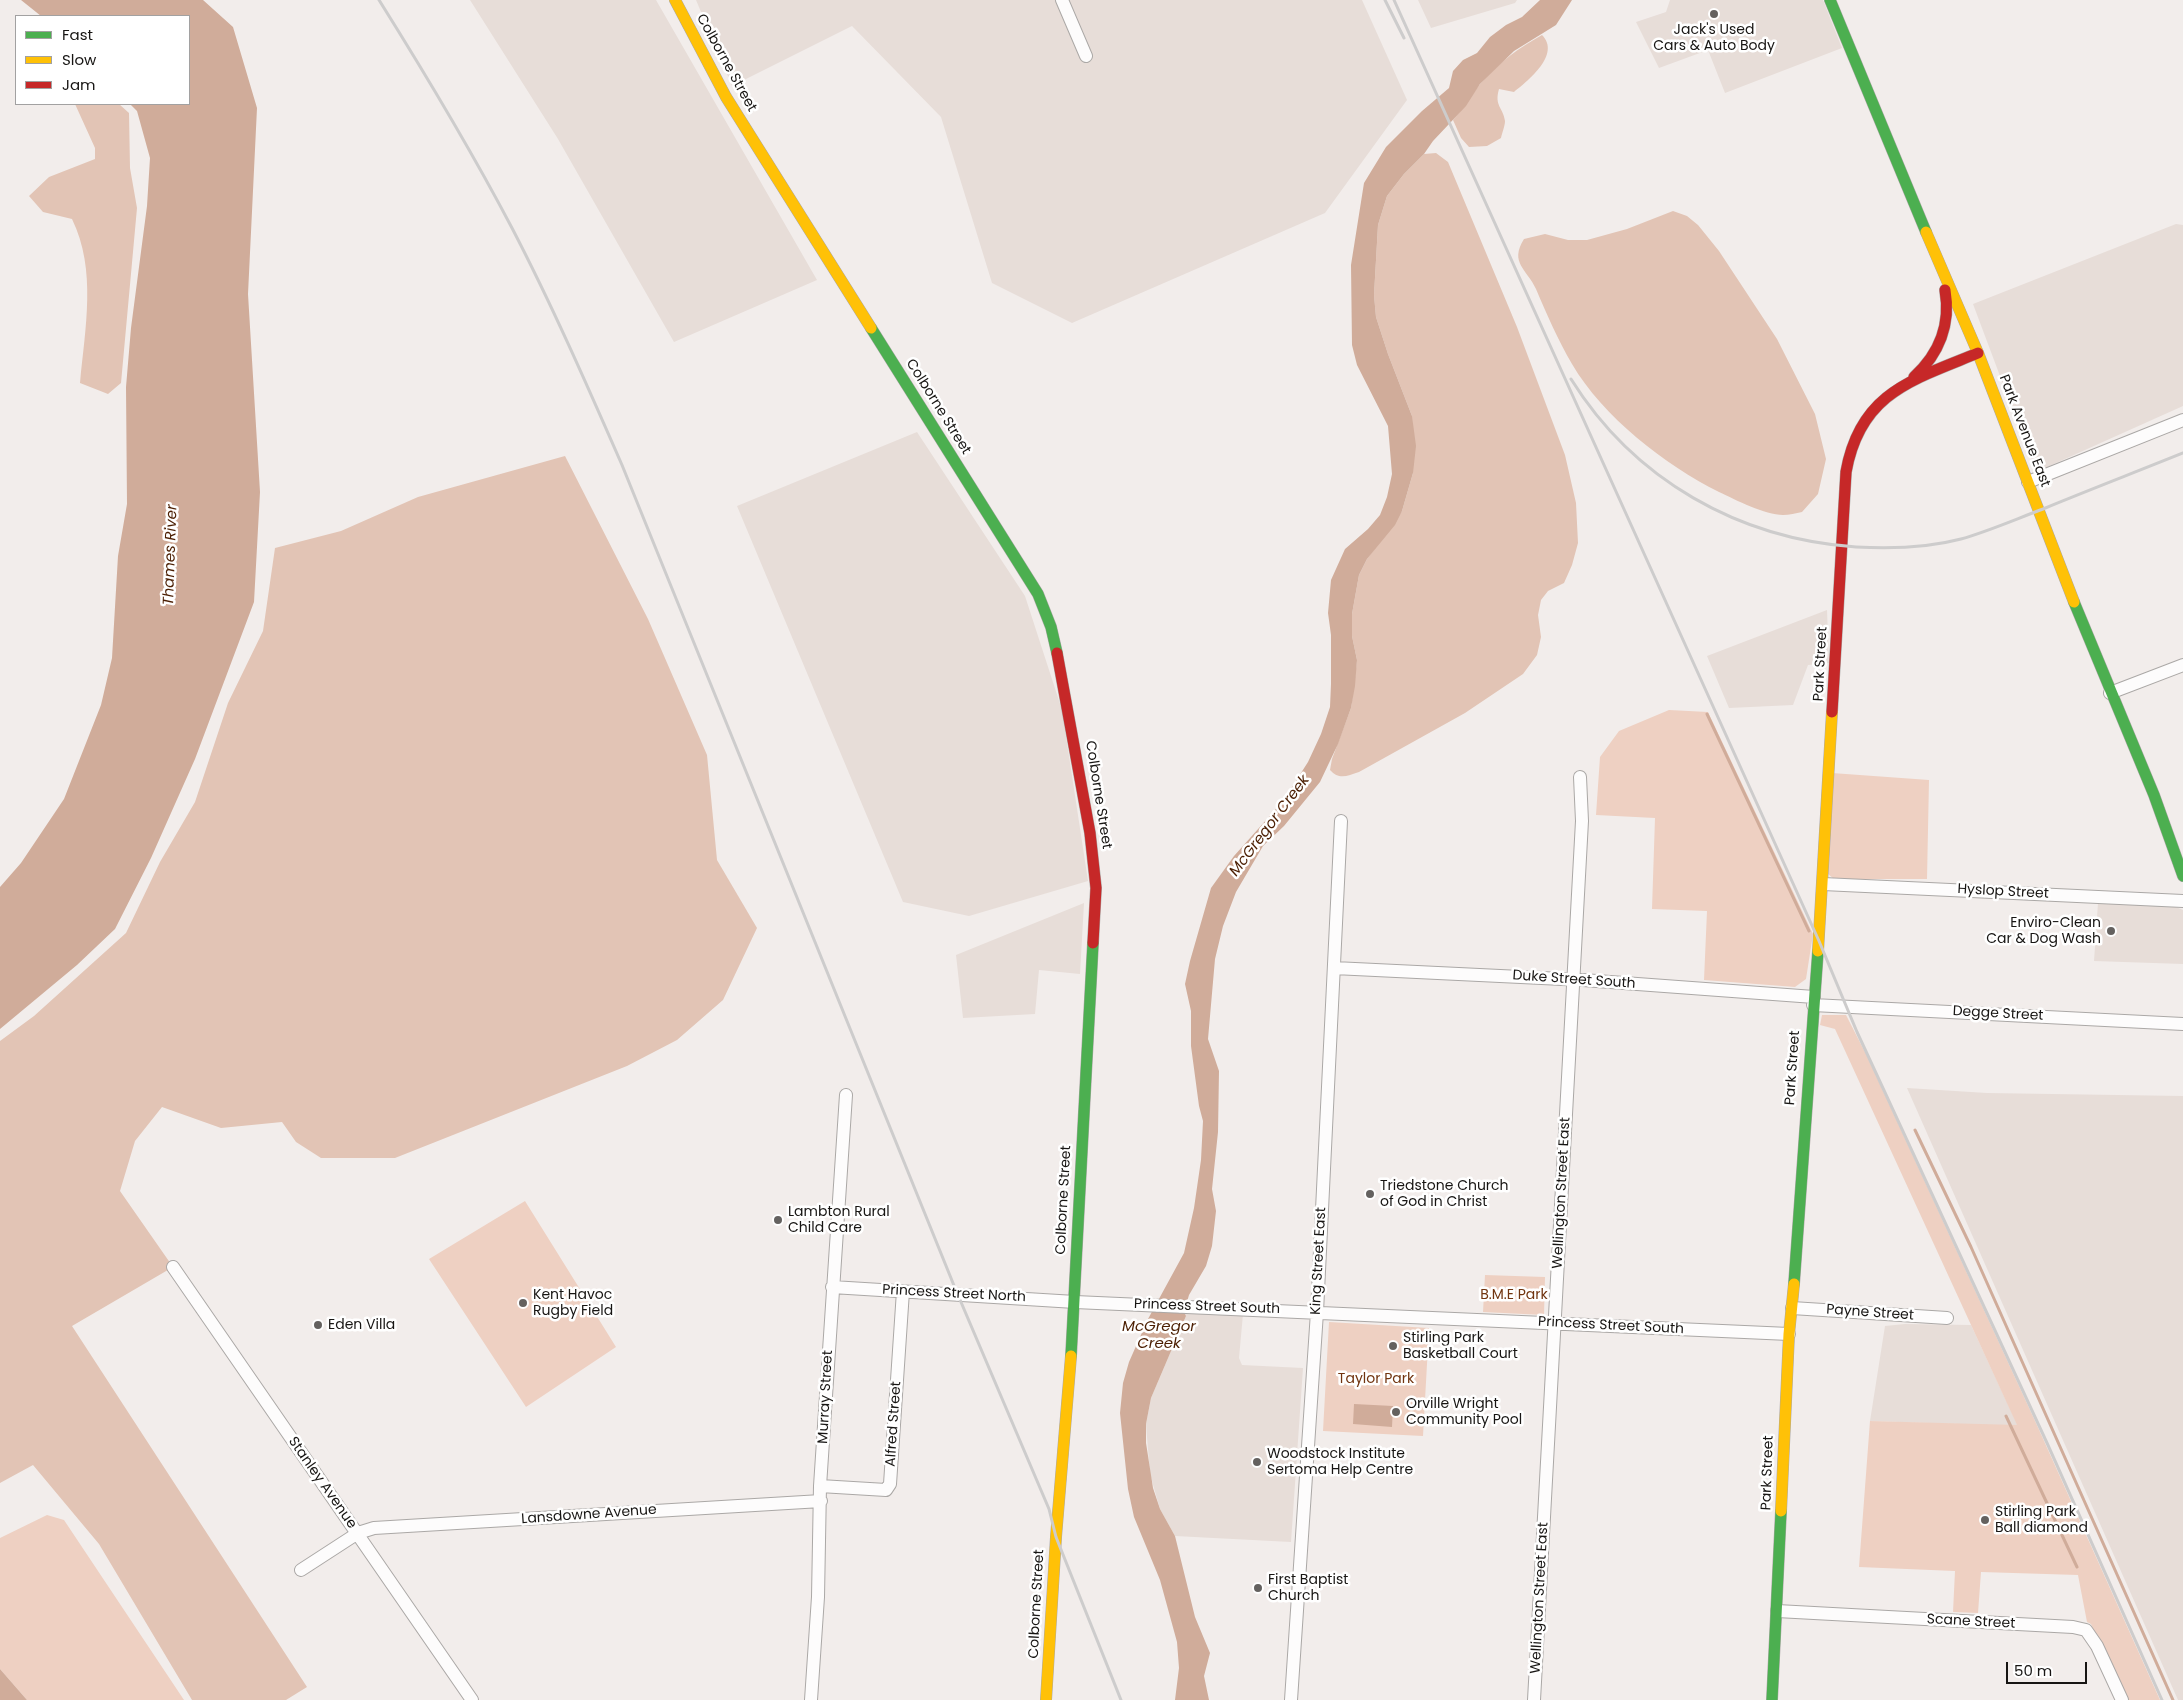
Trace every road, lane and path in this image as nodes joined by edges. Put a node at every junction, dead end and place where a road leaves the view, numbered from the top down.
1 (675, 0) edge
2 (1062, 0) edge
3 (1830, 0) edge
4 (1086, 56) dead end
5 (1934, 252) junction
6 (1978, 353) junction
7 (1903, 385) junction
8 (2183, 420) edge
9 (2028, 482) junction
10 (2183, 665) edge
11 (2110, 693) junction
12 (1580, 777) dead end
13 (1341, 821) dead end
14 (2183, 876) edge
15 (1823, 884) junction
16 (2183, 901) edge
17 (1334, 968) junction
18 (1574, 979) junction
19 (1813, 1001) junction
20 (2183, 1024) edge
21 (846, 1095) dead end
22 (172, 1266) dead end
23 (832, 1287) junction
24 (903, 1291) junction
25 (1075, 1302) junction
26 (1792, 1308) junction
27 (1317, 1312) junction
28 (1947, 1318) dead end
29 (1554, 1324) junction
30 (1788, 1334) junction
31 (820, 1486) junction
32 (821, 1501) junction
33 (358, 1533) junction
34 (301, 1570) dead end
35 (1778, 1611) junction
36 (472, 1700) edge
37 (811, 1700) edge
38 (1046, 1700) edge
39 (1291, 1700) edge
40 (1534, 1700) edge
41 (1772, 1700) edge
42 (2122, 1700) edge

1 - 25 street, Colborne Street
2 - 4 street
3 - 5 street, Park Avenue East
5 - 6 street, Park Avenue East
5 - 7 street
6 - 7 street
6 - 9 street, Park Avenue East
7 - 15 street, Park Street
8 - 9 street
9 - 11 street, Park Avenue East
10 - 11 street
11 - 14 street, Park Avenue East
12 - 18 street, Wellington Street East
13 - 17 street, King Street East
15 - 16 street, Hyslop Street
15 - 19 street, Park Street
17 - 18 street, Duke Street South
17 - 27 street, King Street East
18 - 19 street, Duke Street South
18 - 29 street, Wellington Street East
19 - 20 street, Degge Street
19 - 26 street, Park Street
21 - 23 street, Murray Street
22 - 33 street, Stanley Avenue
23 - 24 street, Princess Street North
23 - 31 street, Murray Street
24 - 25 street, Princess Street North
24 - 31 street, Alfred Street
25 - 27 street, Princess Street South
25 - 38 street, Colborne Street
26 - 28 street, Payne Street
26 - 30 street, Park Street
27 - 29 street, Princess Street South
27 - 39 street, King Street East
29 - 30 street, Princess Street South
29 - 40 street, Wellington Street East
30 - 35 street, Park Street
31 - 32 street, Murray Street
32 - 33 street, Lansdowne Avenue
32 - 37 street, Murray Street
33 - 34 street
33 - 36 street, Stanley Avenue
35 - 41 street, Park Street
35 - 42 street, Scane Street

